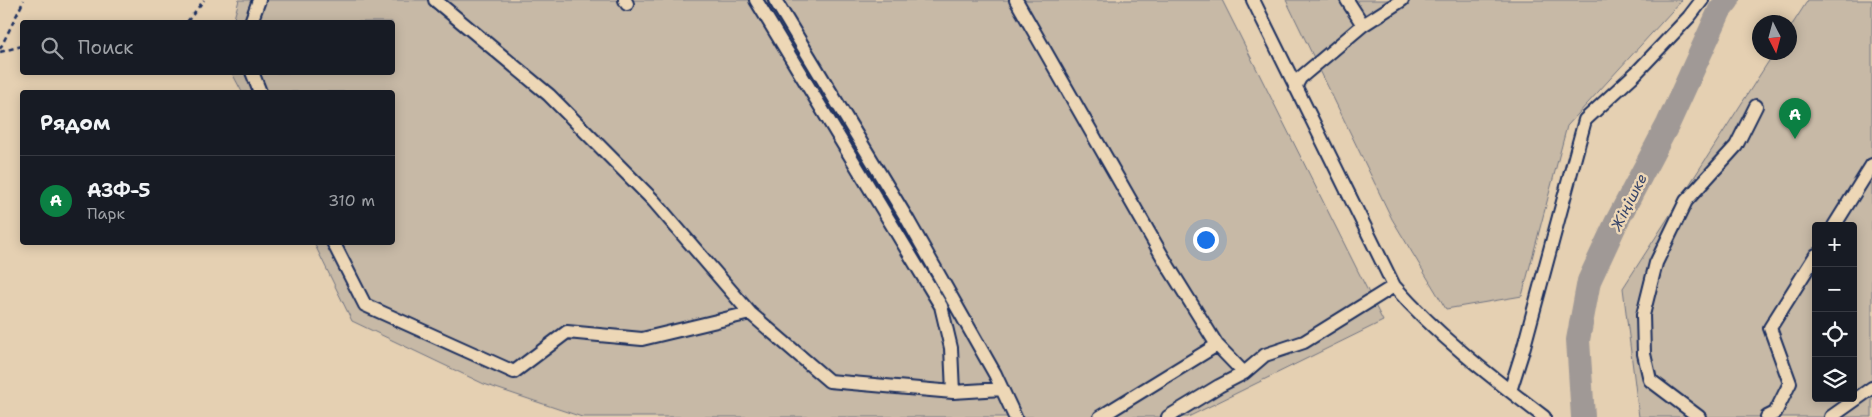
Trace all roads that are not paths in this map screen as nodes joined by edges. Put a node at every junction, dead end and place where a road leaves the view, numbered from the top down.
1 (259, 0) edge
2 (435, 0) edge
3 (756, 0) edge
4 (775, 0) edge
5 (1016, 0) edge
6 (1253, 0) edge
7 (1347, 0) edge
8 (1402, 0) edge
9 (1702, 0) edge
10 (252, 20) edge
11 (1363, 25) junction
12 (253, 75) edge
13 (1296, 86) junction
14 (259, 90) edge
15 (1756, 106) dead end
16 (1872, 165) edge
17 (1836, 222) edge
18 (335, 245) edge
19 (1812, 261) edge
20 (1394, 286) junction
21 (750, 313) junction
22 (1217, 344) junction
23 (1244, 372) junction
24 (1872, 388) edge
25 (1002, 390) junction
26 (953, 392) junction
27 (1514, 395) junction
28 (1015, 417) edge
29 (1100, 417) edge
30 (1168, 417) edge
31 (1544, 417) edge
32 (1699, 417) edge
33 (1767, 417) edge
34 (1831, 417) edge

1 - 10 street
2 - 21 street
3 - 26 street
4 - 25 street
5 - 22 street
6 - 13 street
7 - 11 street
8 - 11 street
9 - 27 street
11 - 13 street
12 - 14 street
13 - 20 street
15 - 32 street
16 - 17 street
18 - 21 street
19 - 33 street
20 - 23 street
20 - 27 street
21 - 26 street
22 - 23 street
22 - 29 street
23 - 30 street
24 - 34 street
25 - 26 street
25 - 28 street
27 - 31 street

